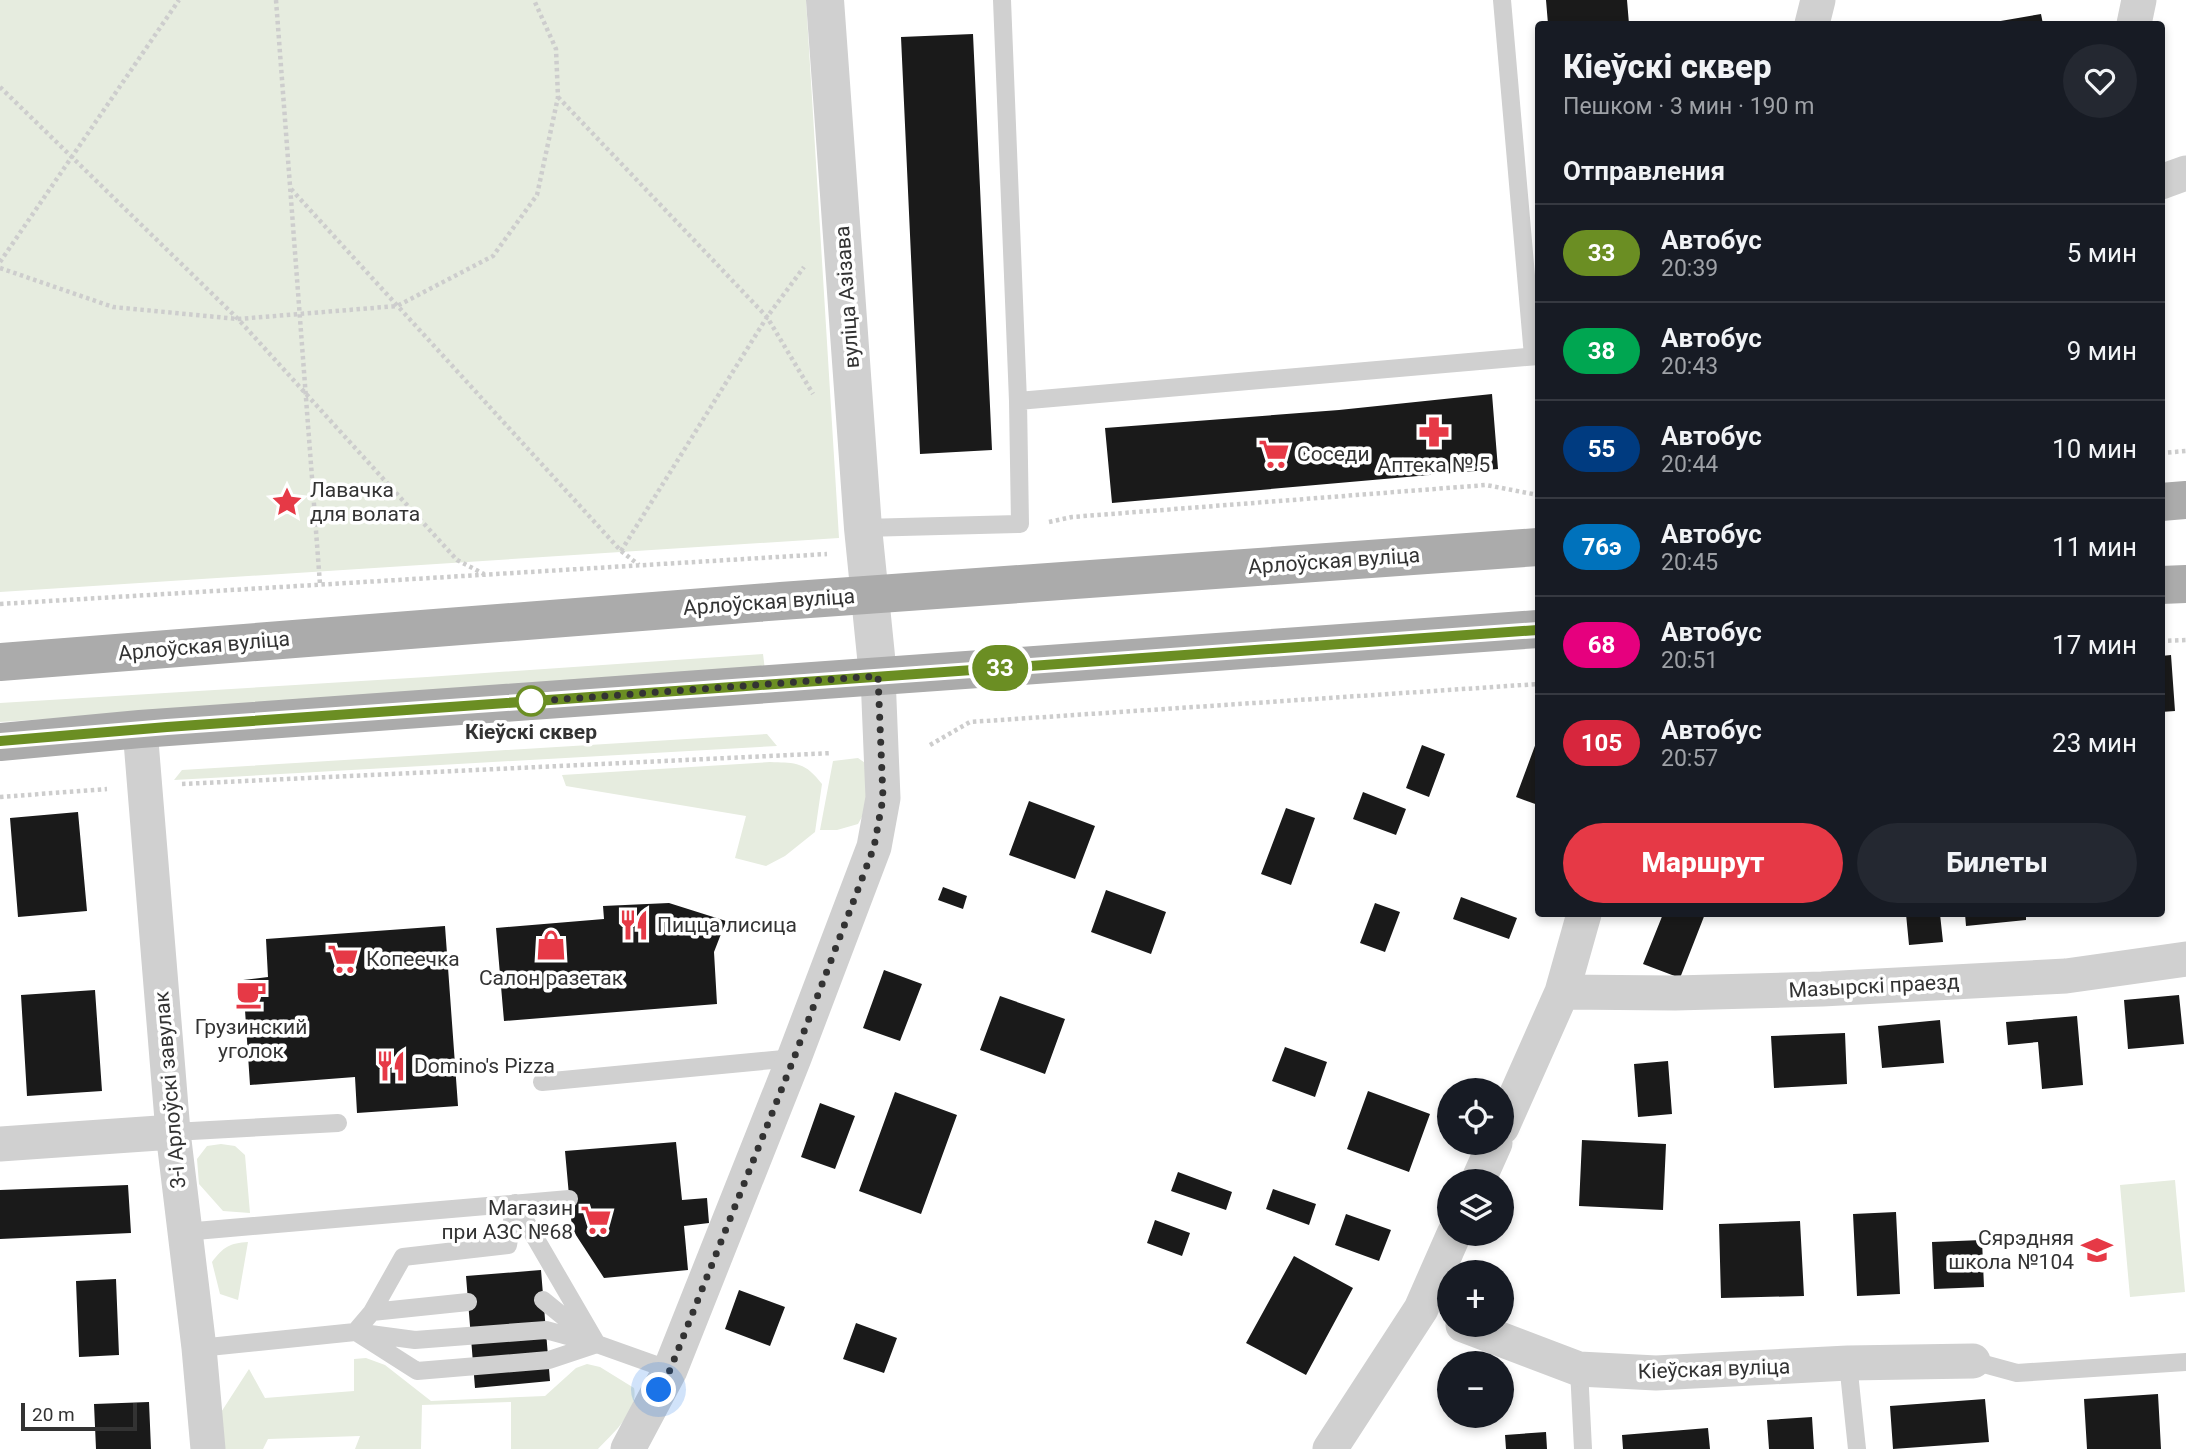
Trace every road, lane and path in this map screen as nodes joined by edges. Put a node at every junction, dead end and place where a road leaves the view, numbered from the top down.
1 (179, 0) edge
2 (276, 0) edge
3 (534, 0) edge
4 (825, 0) edge
5 (1002, 0) edge
6 (1502, 0) edge
7 (1818, 0) edge
8 (2139, 0) edge
9 (1813, 21) edge
10 (2135, 21) edge
11 (0, 87) edge
12 (558, 97) junction
13 (72, 155) junction
14 (2186, 173) edge
15 (2165, 181) edge
16 (290, 188) junction
17 (0, 262) edge
18 (807, 263) dead end
19 (0, 268) edge
20 (397, 306) junction
21 (298, 316) junction
22 (766, 317) junction
23 (238, 320) junction
24 (1535, 346) edge
25 (1535, 356) edge
26 (305, 391) junction
27 (1018, 401) junction
28 (820, 405) dead end
29 (2186, 451) edge
30 (2165, 453) edge
31 (1535, 494) edge
32 (2186, 500) edge
33 (2165, 502) edge
34 (1046, 523) dead end
35 (863, 528) junction
36 (1535, 547) edge
37 (621, 551) junction
38 (836, 553) dead end
39 (640, 565) junction
40 (485, 575) junction
41 (2186, 583) edge
42 (320, 584) junction
43 (2165, 585) edge
44 (871, 594) junction
45 (0, 604) edge
46 (1535, 629) edge
47 (2186, 640) edge
48 (2165, 642) edge
49 (0, 662) edge
50 (878, 676) junction
51 (1535, 684) edge
52 (140, 730) junction
53 (0, 741) edge
54 (930, 745) dead end
55 (832, 753) dead end
56 (145, 785) junction
57 (0, 797) edge
58 (1583, 917) edge
59 (2186, 960) edge
60 (1562, 992) junction
61 (794, 1058) junction
62 (542, 1082) dead end
63 (1514, 1100) edge
64 (338, 1123) dead end
65 (173, 1132) junction
66 (0, 1135) edge
67 (0, 1144) edge
68 (569, 1199) dead end
69 (514, 1203) junction
70 (184, 1232) junction
71 (1451, 1246) edge
72 (543, 1300) dead end
73 (468, 1302) dead end
74 (372, 1312) junction
75 (1435, 1314) edge
76 (355, 1332) junction
77 (1495, 1337) edge
78 (597, 1344) junction
79 (200, 1348) junction
80 (1973, 1361) joint
81 (2186, 1362) edge
82 (1848, 1363) junction
83 (1579, 1369) junction
84 (670, 1370) junction
85 (208, 1449) edge
86 (628, 1449) edge
87 (1330, 1449) edge
88 (1583, 1449) edge
89 (1857, 1449) edge

1 - 13 path
2 - 16 path
3 - 12 path
4 - 35 street, вуліца Азізава
5 - 27 lane
6 - 24 lane
7 - 9 street
8 - 10 street
11 - 13 path
12 - 20 path
12 - 22 path
13 - 17 path
13 - 23 path
14 - 15 street
16 - 20 path
16 - 21 path
18 - 22 path
19 - 23 path
20 - 21 path
20 - 37 path
21 - 23 path
21 - 26 path
22 - 28 path
22 - 37 path
23 - 26 path
25 - 27 lane
26 - 40 path
26 - 42 path
27 - 35 lane
29 - 30 path
31 - 34 path
32 - 33 main road
35 - 44 street, вуліца Азізава
36 - 44 main road, Арлоўская вуліца
37 - 39 path
38 - 39 path
39 - 40 path
40 - 42 path
41 - 43 main road
42 - 45 path
44 - 49 main road, Арлоўская вуліца
44 - 50 street, вуліца Азізава
46 - 50 main road
47 - 48 path
50 - 52 main road
50 - 61 street
51 - 54 path
52 - 53 main road
52 - 56 street, 3-і Арлоўскі завулак
55 - 56 path
56 - 57 path
56 - 65 street, 3-і Арлоўскі завулак
58 - 60 street
59 - 60 street, Мазырскі праезд
60 - 63 street
61 - 62 lane
61 - 84 street
64 - 65 lane
65 - 67 street
65 - 70 street, 3-і Арлоўскі завулак
66 - 67 lane
68 - 69 lane
69 - 70 lane
69 - 74 lane
69 - 78 lane
70 - 79 street, 3-і Арлоўскі завулак
71 - 75 street
72 - 78 lane
73 - 74 lane
74 - 76 lane
75 - 87 street
76 - 78 lane
76 - 78 lane
76 - 79 lane
77 - 83 street, Кіеўская вуліца
78 - 84 lane
79 - 85 street, 3-і Арлоўскі завулак
80 - 81 lane
80 - 82 street, Кіеўская вуліца
82 - 83 street, Кіеўская вуліца
82 - 89 lane
83 - 88 lane
84 - 86 street

